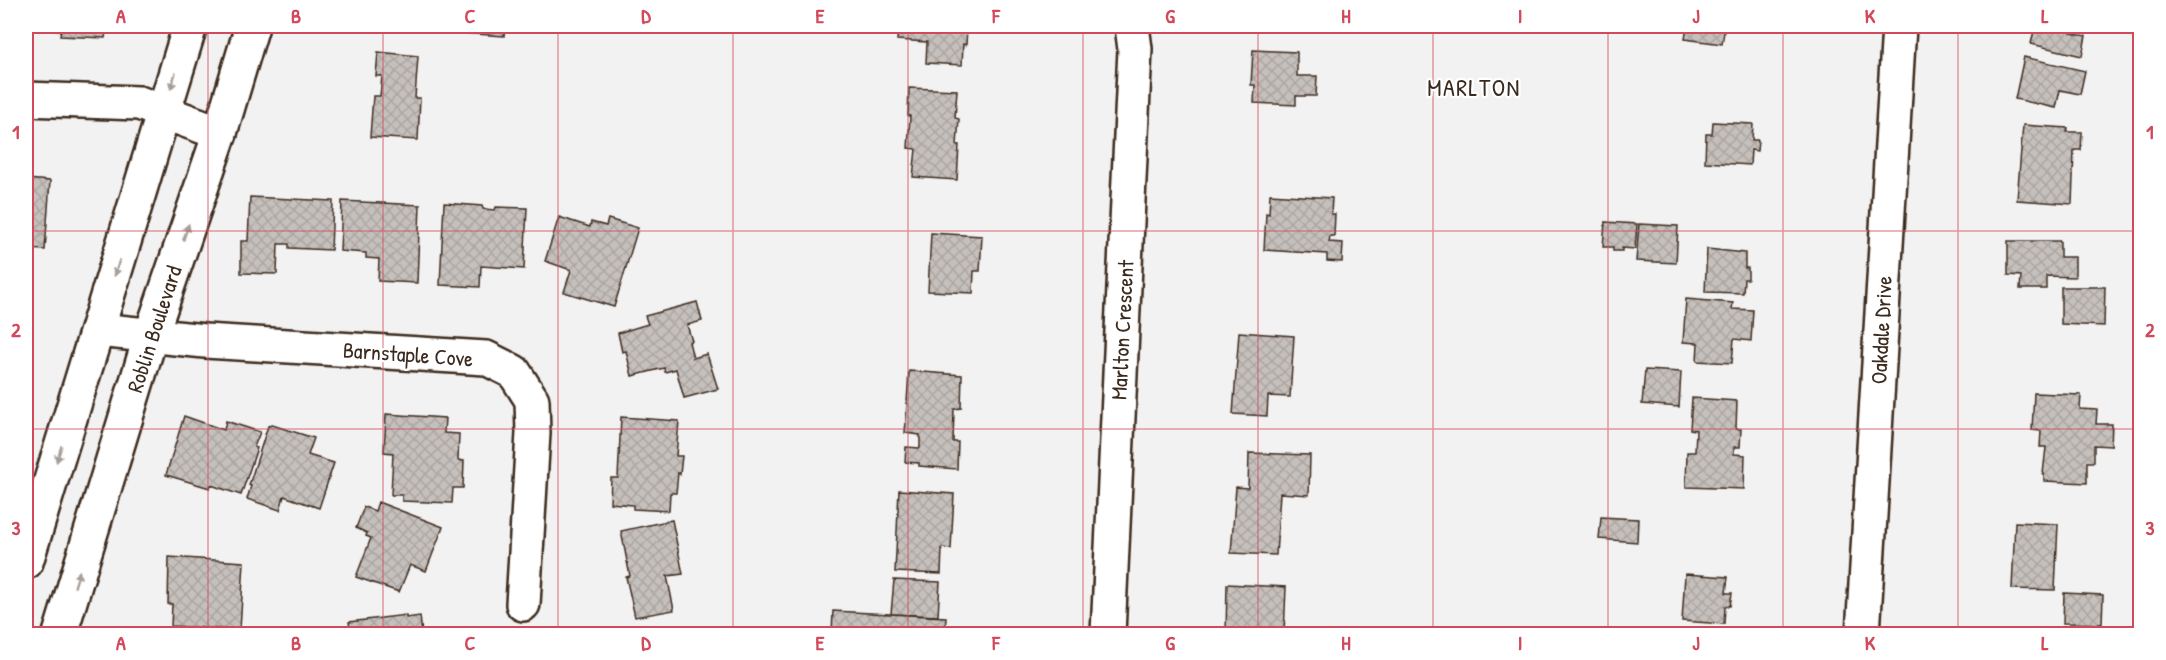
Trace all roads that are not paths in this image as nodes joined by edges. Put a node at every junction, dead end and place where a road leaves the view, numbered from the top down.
1 (190, 26) edge
2 (252, 26) edge
3 (1132, 26) edge
4 (1899, 26) edge
5 (26, 99) edge
6 (164, 113) junction
7 (220, 133) junction
8 (98, 330) junction
9 (151, 335) junction
10 (26, 562) edge
11 (523, 604) dead end
12 (60, 634) edge
13 (1108, 634) edge
14 (1863, 634) edge

1 -> 6 street
2 - 7 street, Roblin Boulevard
3 - 13 street, Marlton Crescent
4 - 14 street, Oakdale Drive
5 - 6 street
6 - 7 street
6 -> 8 street
9 -> 7 street, Roblin Boulevard
8 - 9 street, Barnstaple Cove
8 -> 10 street
9 - 11 street, Barnstaple Cove
12 -> 9 street, Roblin Boulevard

